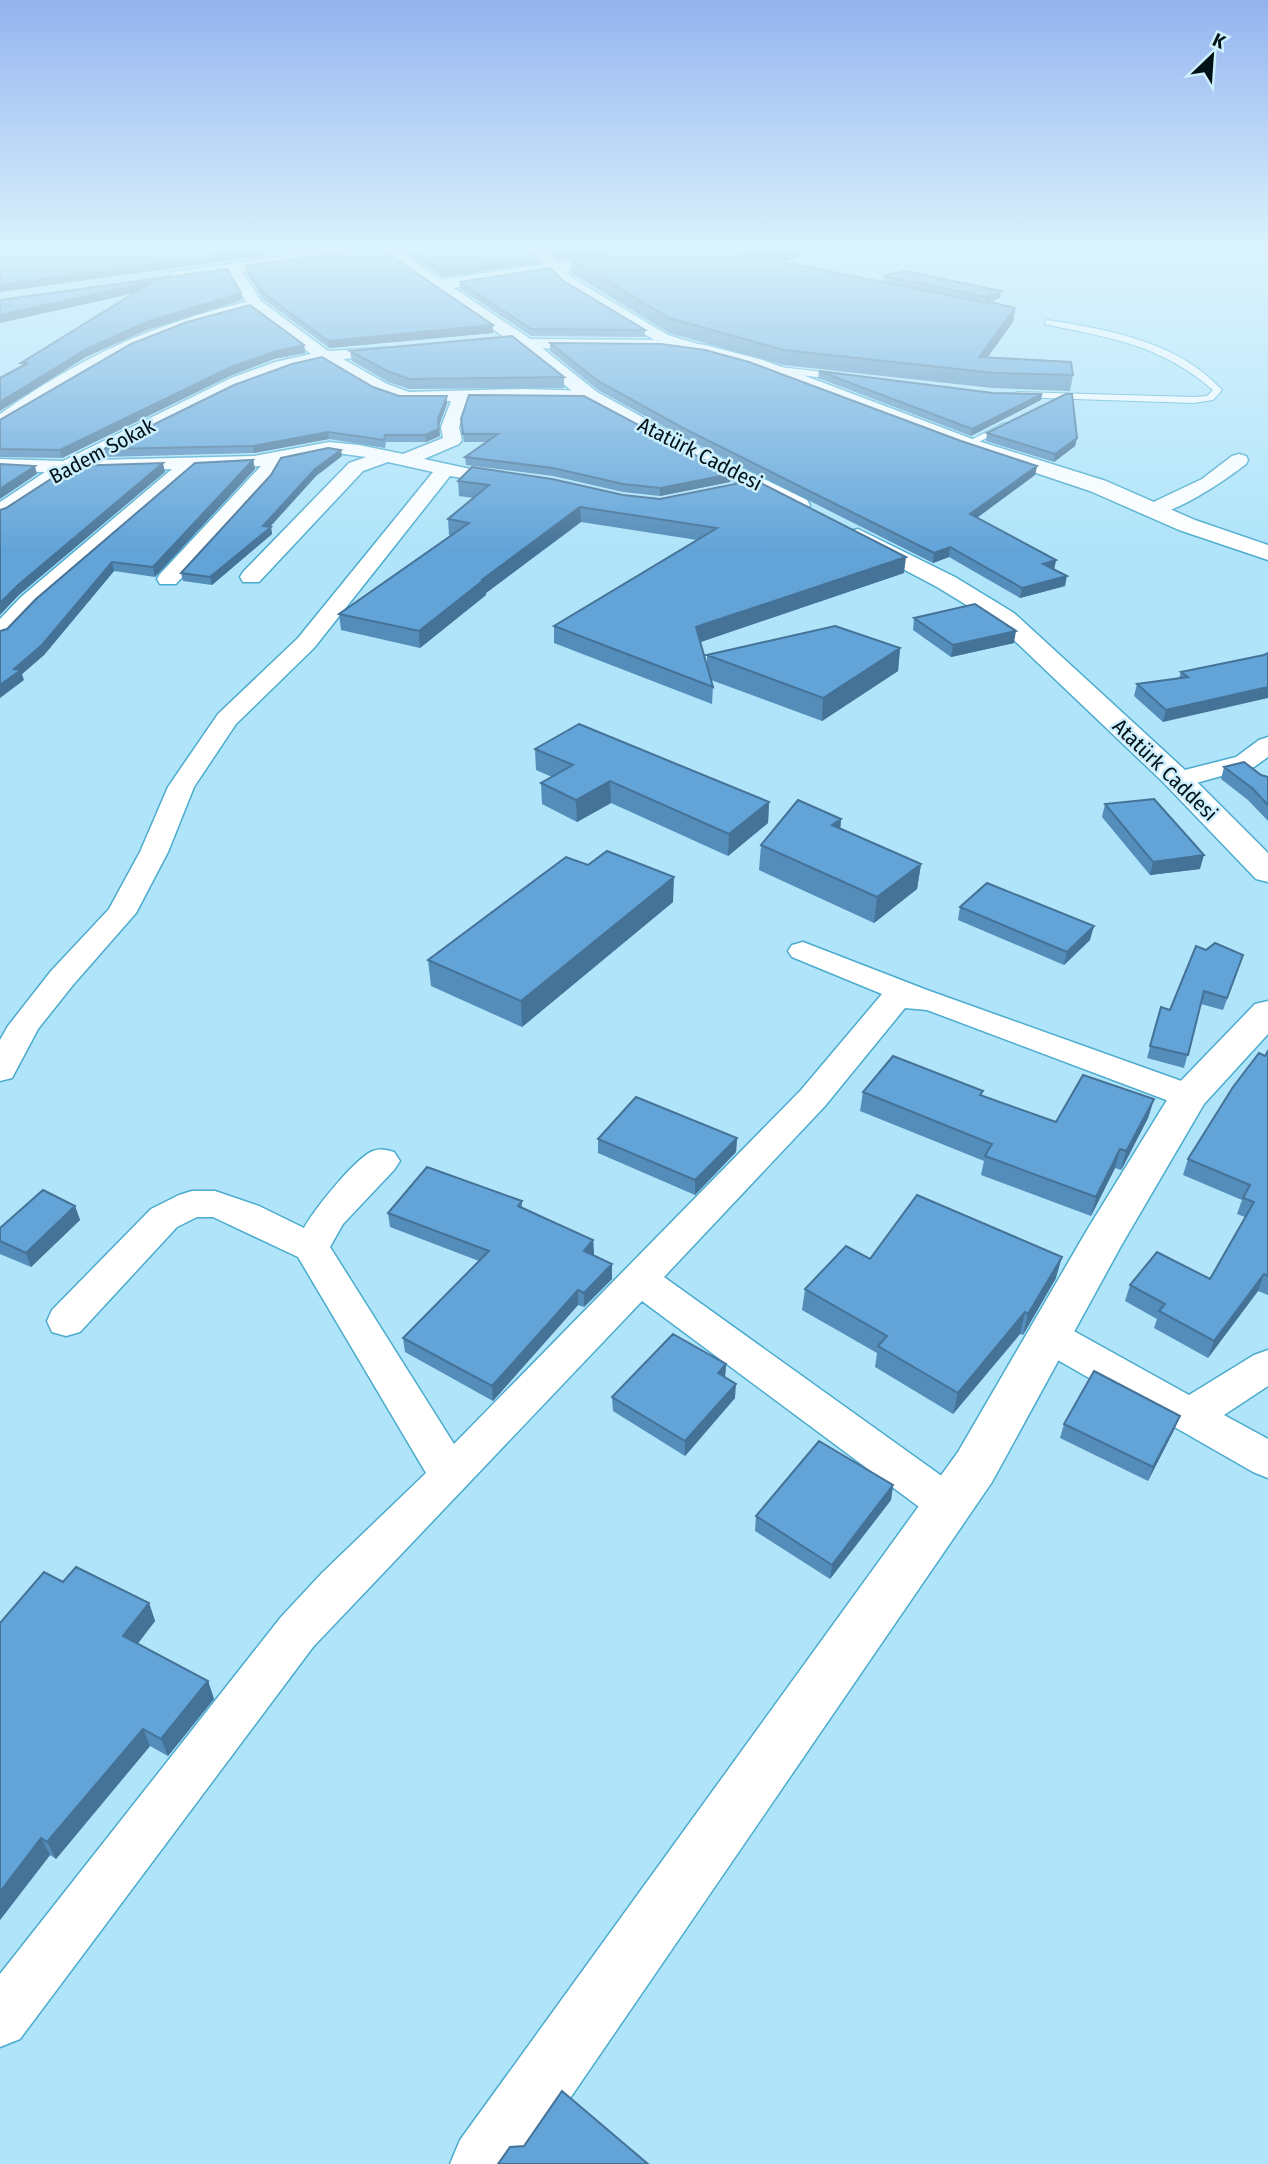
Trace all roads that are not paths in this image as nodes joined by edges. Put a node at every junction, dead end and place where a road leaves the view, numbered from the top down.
1 (117, 350) edge
2 (318, 350) edge
3 (396, 350) edge
4 (532, 350) edge
5 (696, 350) edge
6 (702, 350) edge
7 (1160, 350) edge
8 (705, 351) junction
9 (326, 356) junction
10 (771, 369) junction
11 (850, 379) edge
12 (1003, 395) edge
13 (590, 396) junction
14 (461, 397) junction
15 (1063, 397) junction
16 (1039, 409) edge
17 (1016, 421) edge
18 (0, 422) edge
19 (968, 444) junction
20 (397, 458) junction
21 (268, 459) junction
22 (1239, 460) dead end
23 (190, 464) junction
24 (0, 465) edge
25 (69, 465) junction
26 (446, 469) junction
27 (527, 482) edge
28 (761, 485) junction
29 (726, 493) edge
30 (1152, 510) junction
31 (0, 511) edge
32 (1268, 553) edge
33 (251, 577) dead end
34 (168, 579) dead end
35 (0, 599) edge
36 (30, 602) junction
37 (0, 632) edge
38 (1268, 745) edge
39 (1245, 762) junction
40 (1268, 779) edge
41 (1178, 780) junction
42 (1268, 872) edge
43 (803, 951) dead end
44 (916, 997) junction
45 (1268, 1012) edge
46 (0, 1070) edge
47 (1189, 1096) junction
48 (382, 1161) dead end
49 (311, 1247) junction
50 (639, 1279) junction
51 (66, 1321) dead end
52 (1049, 1336) junction
53 (1268, 1366) edge
54 (1190, 1416) junction
55 (1268, 1460) edge
56 (451, 1476) junction
57 (949, 1505) junction
58 (0, 2019) edge
59 (484, 2164) edge

1 - 18 street
2 - 9 street
3 - 9 street, Badem Sokak
4 - 13 street, Atatürk Caddesi
5 - 8 street
6 - 8 street
7 - 15 lane
8 - 10 street
9 - 14 street
9 - 25 street, Badem Sokak
10 - 11 lane
10 - 19 street
12 - 15 lane
13 - 14 street
13 - 28 street, Atatürk Caddesi
14 - 20 street
15 - 16 lane
17 - 19 lane
19 - 30 street
20 - 21 street
20 - 26 street
20 - 33 street
21 - 23 street
21 - 34 street
22 - 30 street
23 - 25 street
23 - 36 street
24 - 25 street
25 - 31 street, Badem Sokak
26 - 27 street
26 - 46 street
28 - 29 street
28 - 41 street, Atatürk Caddesi
30 - 32 street
35 - 36 street
36 - 37 street
38 - 39 street
39 - 40 street
39 - 41 street
41 - 42 street, Atatürk Caddesi
43 - 44 street
44 - 47 street
44 - 50 street
45 - 47 street
47 - 52 street
48 - 49 street
49 - 51 street
49 - 56 street
50 - 56 street
50 - 57 street
52 - 54 street
52 - 57 street
53 - 54 street
54 - 55 street
56 - 58 street
57 - 59 street

